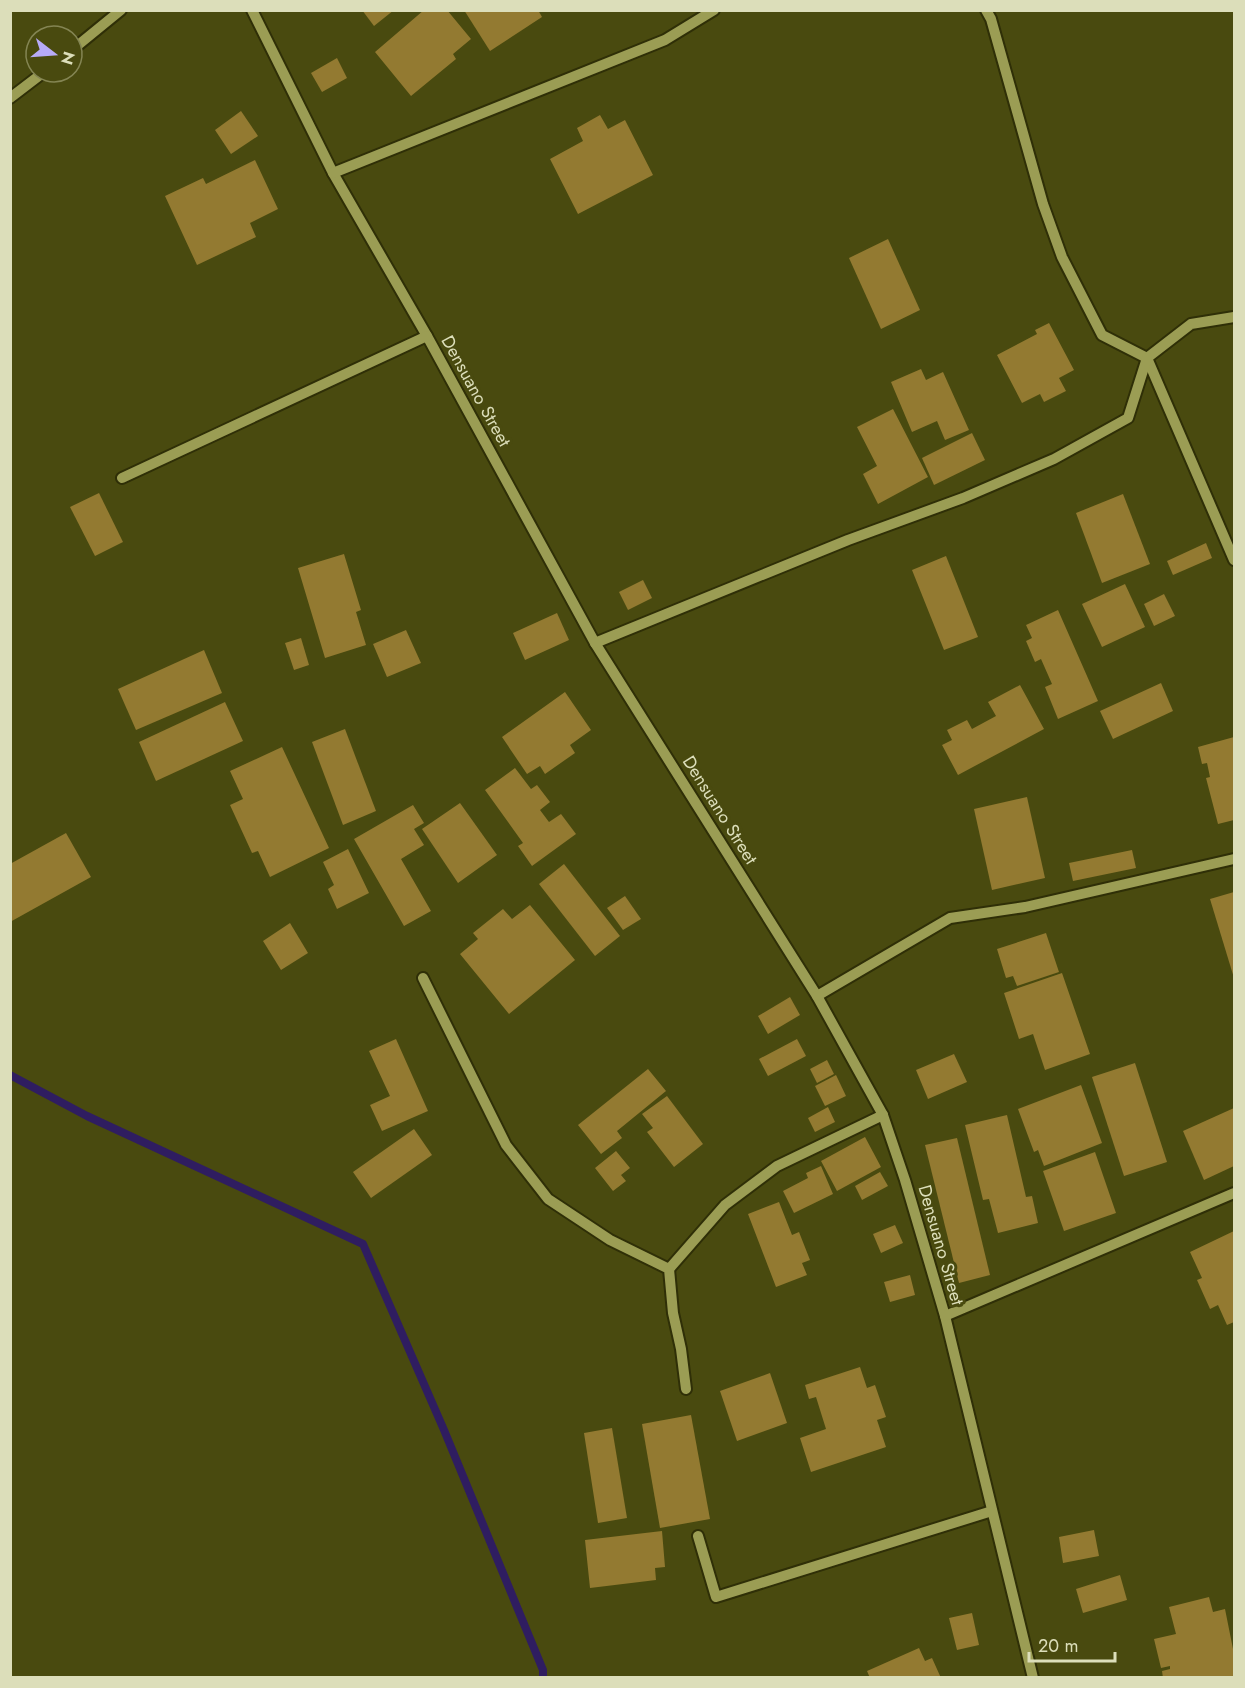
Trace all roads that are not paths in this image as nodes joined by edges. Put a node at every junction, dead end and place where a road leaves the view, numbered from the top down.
1 (121, 10) edge
2 (252, 10) edge
3 (714, 10) edge
4 (986, 10) edge
5 (84, 40) edge
6 (29, 84) edge
7 (10, 99) edge
8 (333, 173) junction
9 (1234, 317) edge
10 (427, 336) junction
11 (1148, 358) junction
12 (122, 478) dead end
13 (1234, 560) edge
14 (595, 643) junction
15 (1234, 859) edge
16 (423, 978) dead end
17 (817, 996) junction
18 (883, 1115) junction
19 (1234, 1193) edge
20 (669, 1269) junction
21 (945, 1316) junction
22 (686, 1389) dead end
23 (992, 1511) junction
24 (698, 1536) dead end
25 (1034, 1677) edge

1 - 5 street
2 - 8 street, Densuano Street
3 - 8 street
4 - 11 street
6 - 7 street
8 - 10 street, Densuano Street
9 - 11 street
10 - 12 street
10 - 14 street, Densuano Street
11 - 13 street
11 - 14 street
14 - 17 street, Densuano Street
15 - 17 street
16 - 20 street
17 - 18 street, Densuano Street
18 - 20 street
18 - 21 street, Densuano Street
19 - 21 street
20 - 22 street
21 - 23 street, Densuano Street
23 - 24 street
23 - 25 street, Densuano Street

